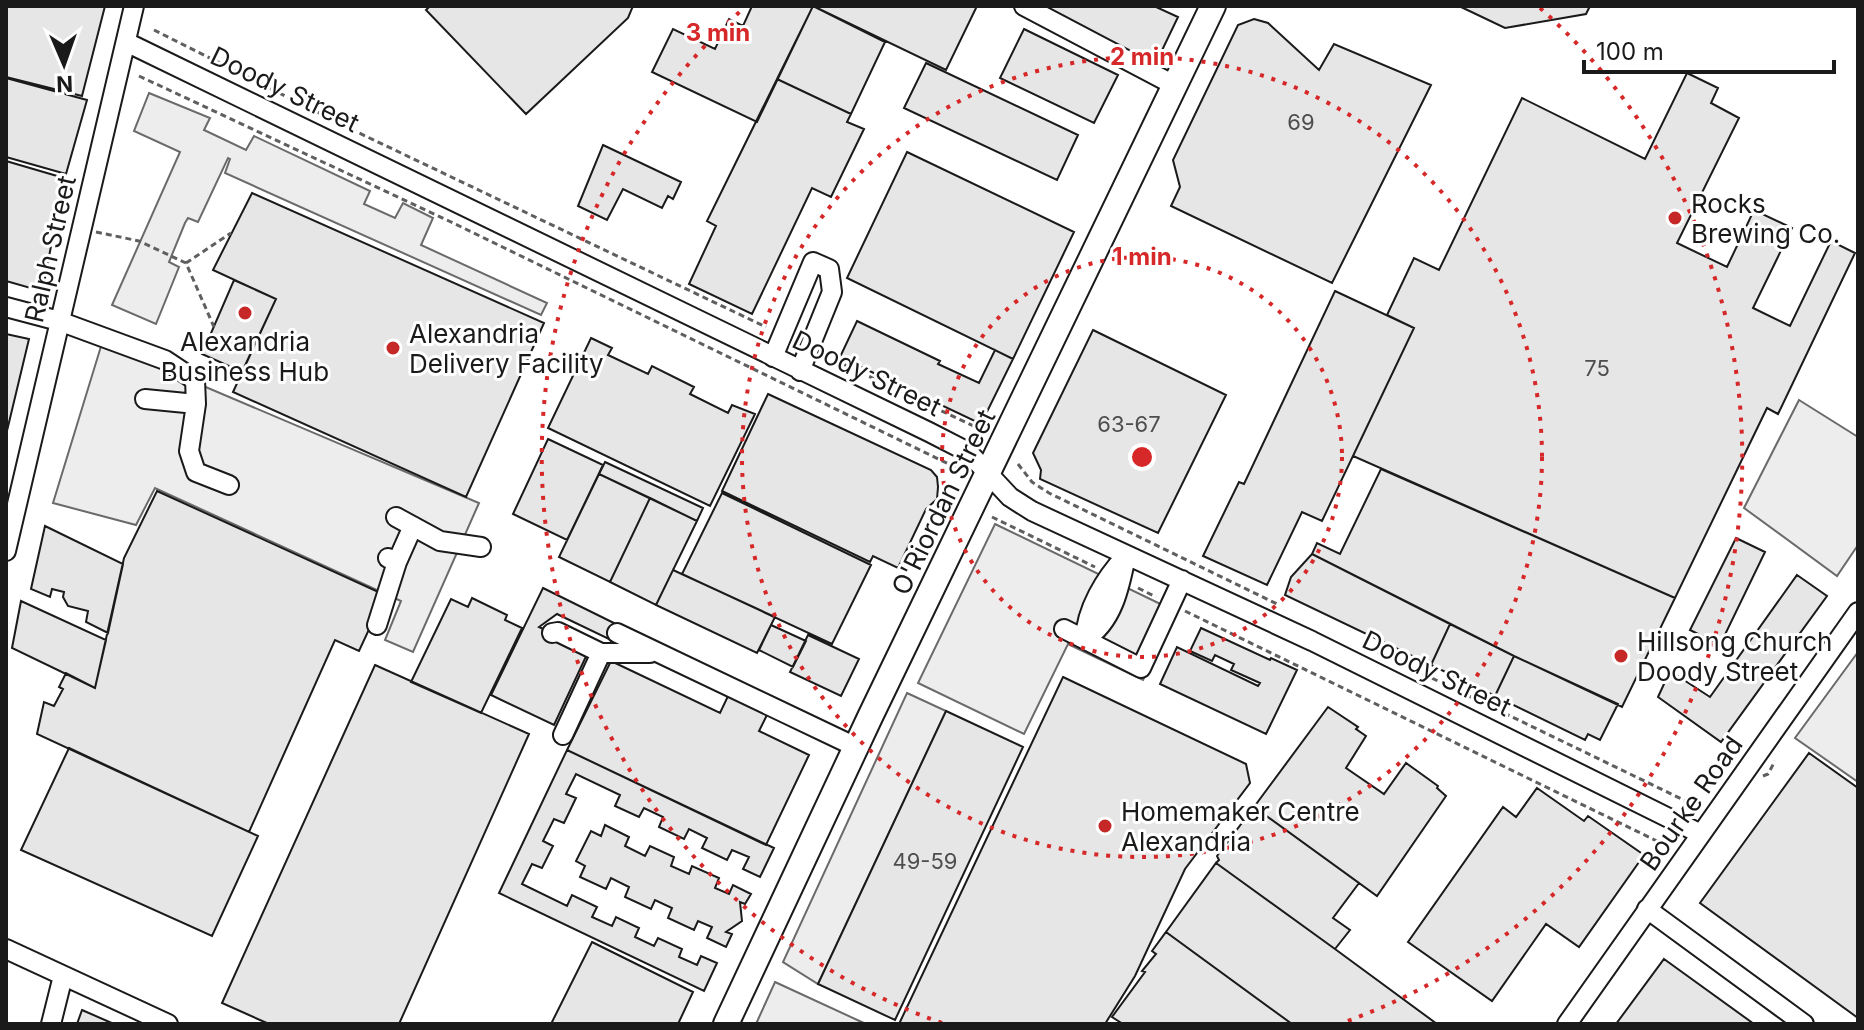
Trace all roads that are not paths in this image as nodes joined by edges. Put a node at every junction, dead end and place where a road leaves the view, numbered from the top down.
1 (134, 6) edge
2 (1024, 6) edge
3 (1213, 6) edge
4 (126, 42) junction
5 (1174, 85) junction
6 (6, 307) edge
7 (59, 321) junction
8 (773, 357) junction
9 (800, 371) junction
10 (145, 399) dead end
11 (196, 404) junction
12 (977, 472) junction
13 (229, 485) dead end
14 (396, 517) dead end
15 (413, 526) junction
16 (481, 547) dead end
17 (6, 551) edge
18 (1126, 556) junction
19 (1182, 580) junction
20 (1858, 612) edge
21 (377, 625) dead end
22 (1064, 629) dead end
23 (552, 633) dead end
24 (617, 633) dead end
25 (1085, 639) junction
26 (601, 653) junction
27 (657, 653) junction
28 (563, 735) dead end
29 (856, 747) junction
30 (1701, 834) junction
31 (1647, 909) junction
32 (6, 949) edge
33 (63, 976) junction
34 (51, 1024) edge
35 (168, 1024) edge
36 (726, 1024) edge
37 (1567, 1024) edge
38 (1804, 1024) edge

1 - 4 street, Ralph Street
2 - 5 street
3 - 5 main road, O'Riordan Street
4 - 7 street, Ralph Street
4 - 8 street, Doody Street
5 - 12 main road, O'Riordan Street
6 - 7 street
7 - 11 street
7 - 17 street, Ralph Street
8 - 9 street, Doody Street
8 - 9 street
9 - 12 street, Doody Street
10 - 11 street
11 - 13 street
12 - 18 street, Doody Street
12 - 29 main road, O'Riordan Street
14 - 15 street
15 - 16 street
15 - 21 street
18 - 19 street, Doody Street
18 - 25 street
19 - 25 street
19 - 30 street, Doody Street
20 - 30 street, Bourke Road
22 - 25 street
23 - 26 street
24 - 27 street
26 - 27 street
26 - 28 street
27 - 29 street
29 - 36 main road, O'Riordan Street
30 - 31 street, Bourke Road
31 - 37 street, Bourke Road
31 - 38 street
32 - 33 street
33 - 34 street
33 - 35 street

